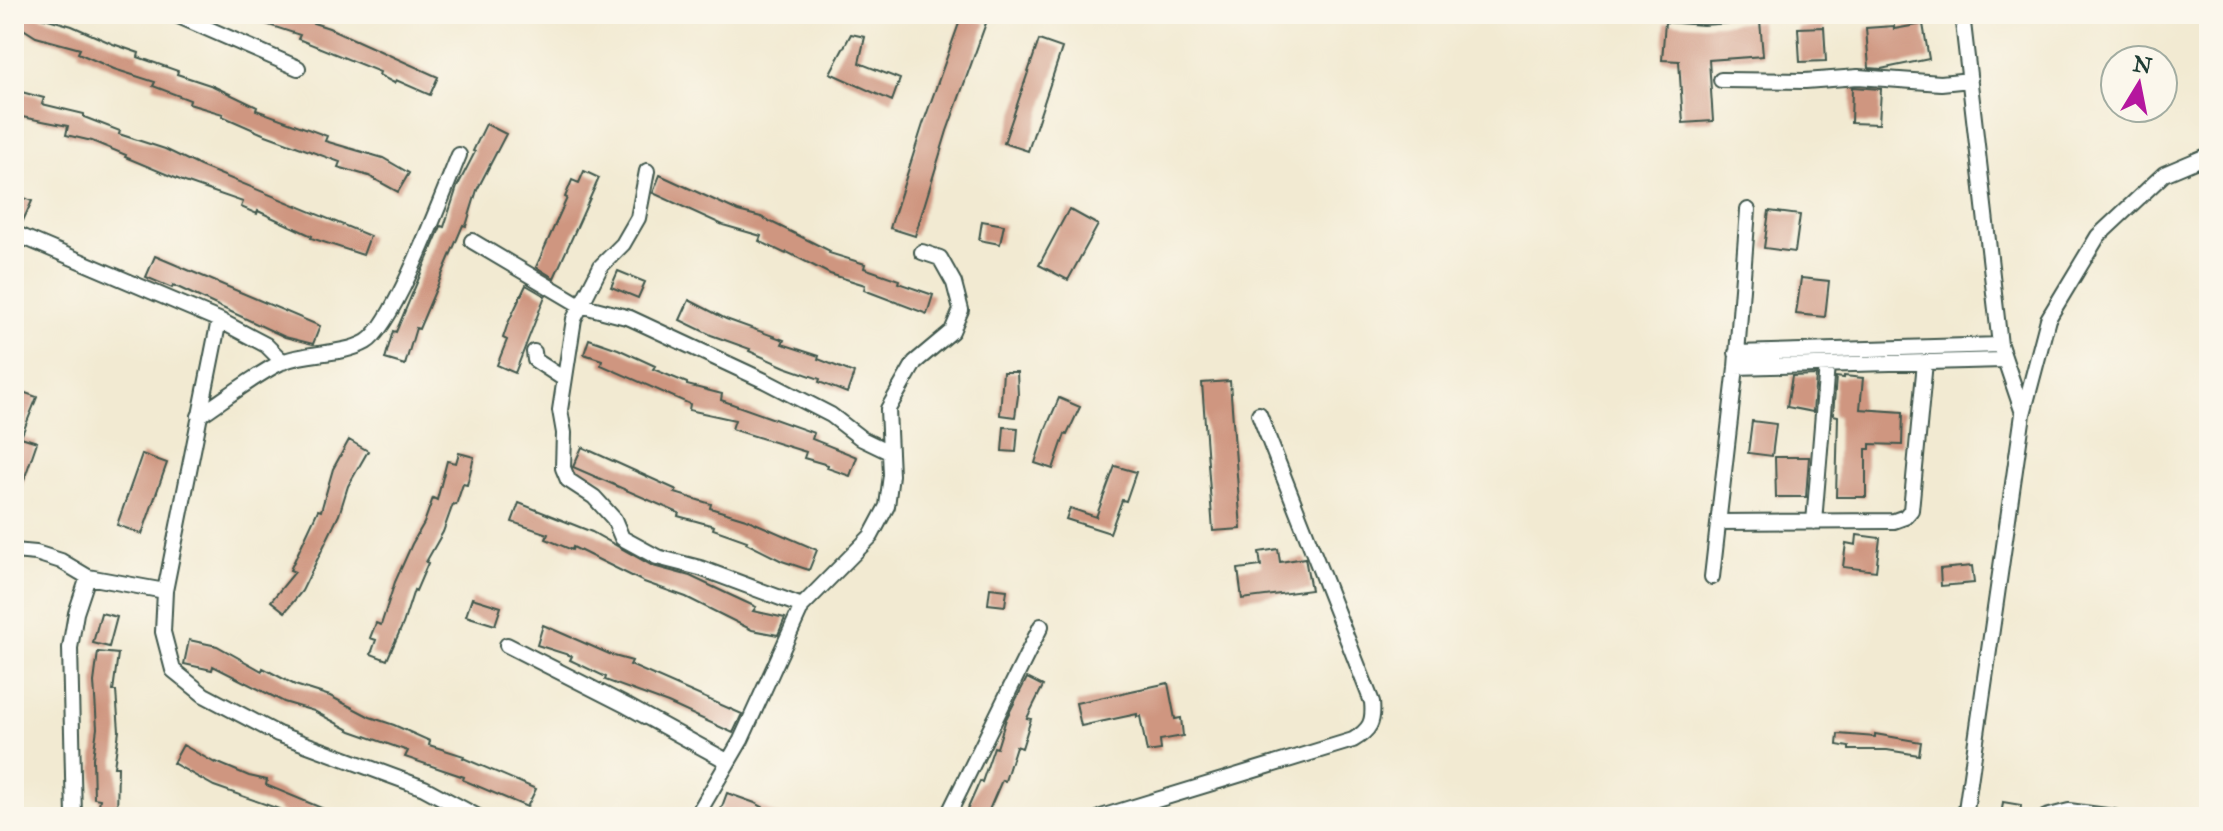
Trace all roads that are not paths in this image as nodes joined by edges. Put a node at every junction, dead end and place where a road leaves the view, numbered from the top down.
1 (174, 14) edge
2 (1962, 14) edge
3 (298, 68) dead end
4 (1721, 80) dead end
5 (1970, 80) junction
6 (459, 155) dead end
7 (2209, 155) edge
8 (647, 171) dead end
9 (1748, 210) dead end
10 (14, 233) edge
11 (472, 241) dead end
12 (922, 252) dead end
13 (580, 305) junction
14 (219, 320) junction
15 (534, 352) dead end
16 (2002, 352) junction
17 (1736, 360) junction
18 (283, 362) junction
19 (1925, 362) junction
20 (1827, 365) junction
21 (564, 379) junction
22 (1259, 414) dead end
23 (2023, 414) junction
24 (199, 416) junction
25 (889, 452) junction
26 (1719, 522) junction
27 (1814, 522) junction
28 (14, 551) edge
29 (88, 577) junction
30 (1712, 577) dead end
31 (165, 591) junction
32 (802, 606) junction
33 (1041, 626) dead end
34 (507, 645) dead end
35 (727, 761) junction
36 (74, 817) edge
37 (478, 817) edge
38 (696, 817) edge
39 (947, 817) edge
40 (1101, 817) edge
41 (1965, 817) edge
42 (2046, 817) edge
43 (2114, 817) edge

1 - 3 street
2 - 5 street
4 - 5 street
5 - 16 street
6 - 18 street
7 - 23 street
8 - 13 street
9 - 17 street
10 - 14 street
11 - 13 street
12 - 25 street
13 - 21 street
13 - 25 street
14 - 18 street
14 - 24 street
15 - 21 street
16 - 17 street
16 - 19 street
16 - 23 street
17 - 20 street
17 - 26 street
18 - 24 street
19 - 20 street
19 - 27 street
20 - 27 street
21 - 32 street
22 - 40 street
23 - 41 street
24 - 31 street
25 - 32 street
26 - 27 street
26 - 30 street
28 - 29 street
29 - 31 street
29 - 36 street
31 - 37 street
32 - 35 street
33 - 39 street
34 - 35 street
35 - 38 street
42 - 43 street

